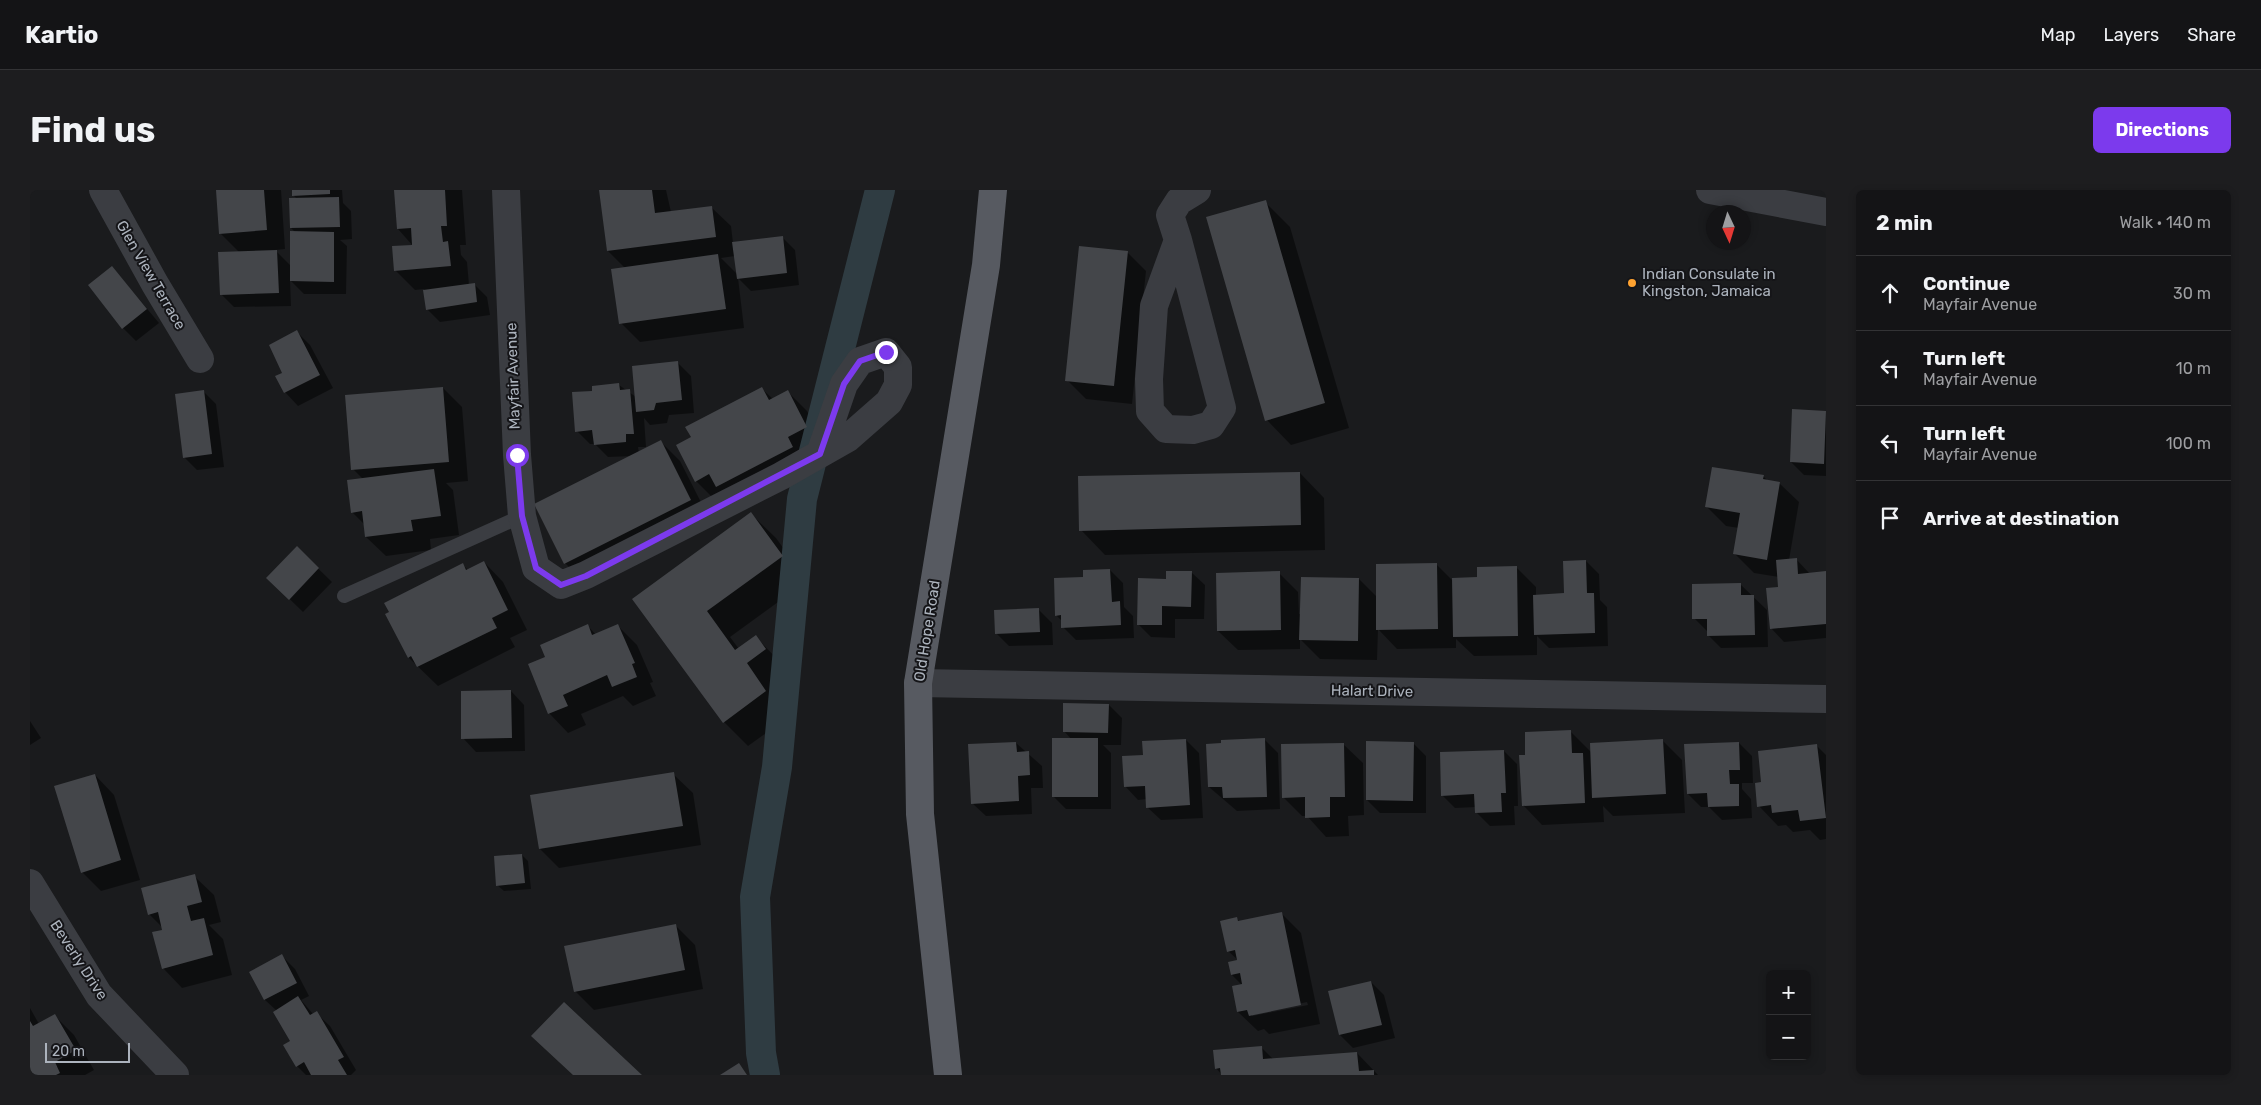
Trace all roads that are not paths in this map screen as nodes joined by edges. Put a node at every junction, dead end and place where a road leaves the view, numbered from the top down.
1 (103, 190) edge
2 (506, 190) edge
3 (993, 190) edge
4 (1197, 190) edge
5 (1710, 190) edge
6 (1826, 212) edge
7 (1178, 240) junction
8 (200, 358) dead end
9 (820, 454) dead end
10 (522, 516) junction
11 (344, 596) dead end
12 (918, 682) junction
13 (1826, 699) edge
14 (30, 883) edge
15 (176, 1075) edge
16 (948, 1075) edge

1 - 8 street, Glen View Terrace
2 - 10 street, Mayfair Avenue
3 - 12 main road, Old Hope Road
4 - 7 street
5 - 6 street
7 - 7 street
9 - 10 street, Mayfair Avenue
10 - 11 lane
12 - 13 street, Halart Drive
12 - 16 main road, Old Hope Road
14 - 15 street, Beverly Drive

